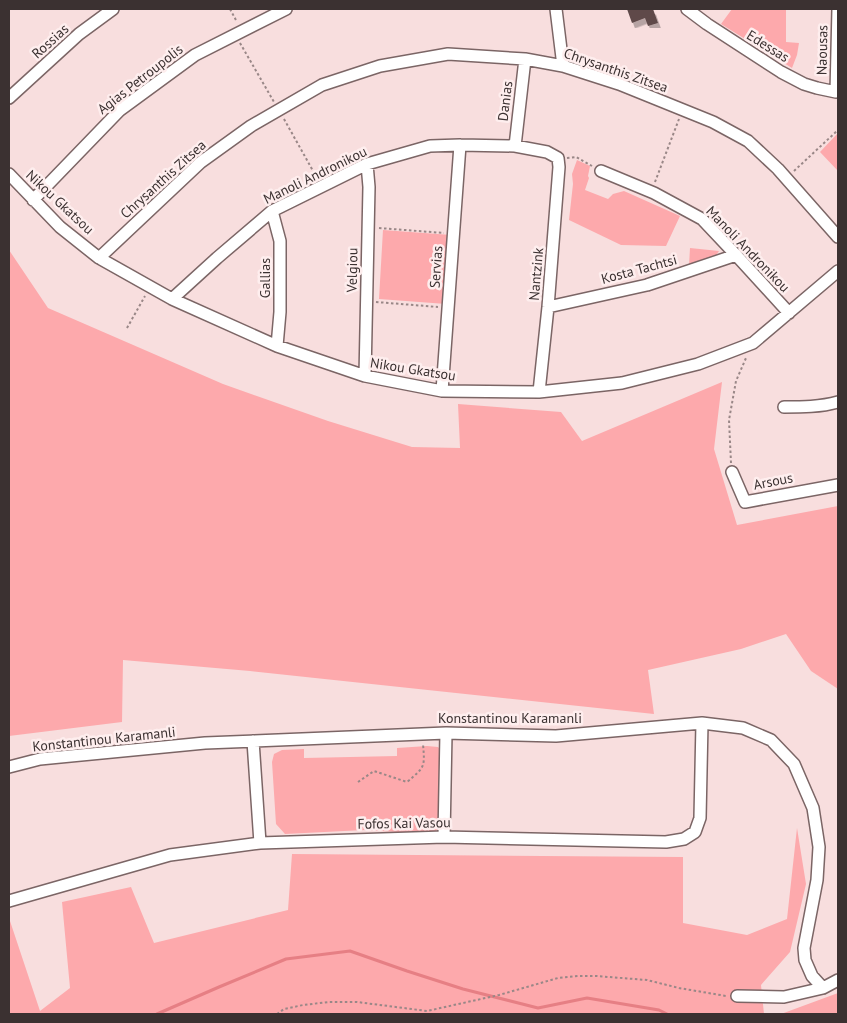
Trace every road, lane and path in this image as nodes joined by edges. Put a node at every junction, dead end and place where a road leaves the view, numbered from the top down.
1 (113, 9) edge
2 (230, 9) edge
3 (286, 9) edge
4 (556, 9) edge
5 (687, 9) edge
6 (838, 9) edge
7 (242, 31) junction
8 (525, 59) junction
9 (563, 66) junction
10 (837, 93) edge
11 (9, 98) edge
12 (683, 109) junction
13 (838, 130) edge
14 (460, 145) junction
15 (515, 146) junction
16 (558, 158) junction
17 (367, 164) junction
18 (601, 171) joint
19 (9, 174) edge
20 (787, 178) junction
21 (651, 191) junction
22 (33, 200) junction
23 (272, 211) junction
24 (368, 227) junction
25 (454, 233) junction
26 (838, 237) edge
27 (736, 255) junction
28 (99, 258) junction
29 (838, 271) edge
30 (150, 287) junction
31 (172, 299) junction
32 (367, 301) junction
33 (548, 307) junction
34 (448, 308) junction
35 (789, 313) junction
36 (128, 328) dead end
37 (753, 344) junction
38 (277, 346) junction
39 (365, 376) junction
40 (442, 392) junction
41 (539, 392) junction
42 (838, 402) edge
43 (784, 408) dead end
44 (732, 472) joint
45 (838, 485) edge
46 (702, 723) junction
47 (422, 734) junction
48 (446, 734) junction
49 (253, 741) junction
50 (9, 767) edge
51 (358, 782) dead end
52 (444, 836) junction
53 (260, 843) junction
54 (9, 901) edge
55 (838, 980) edge
56 (822, 988) junction
57 (737, 996) joint
58 (277, 1014) edge

1 - 11 street, Rossias
2 - 7 path
3 - 7 street, Agias Petroupolis
4 - 9 street
5 - 10 street, Edessas
6 - 10 street, Naousas
7 - 22 street, Agias Petroupolis
8 - 9 street, Chrysanthis Zitsea
8 - 15 street, Danias
8 - 28 street, Chrysanthis Zitsea
9 - 12 street, Chrysanthis Zitsea
12 - 20 street, Chrysanthis Zitsea
12 - 21 path
13 - 20 path
14 - 15 street, Manoli Andronikou
14 - 17 street, Manoli Andronikou
14 - 25 street, Servias
15 - 16 street, Manoli Andronikou
16 - 18 path
16 - 33 street, Nantzink
17 - 23 street, Manoli Andronikou
17 - 24 street, Velgiou
18 - 21 street, Manoli Andronikou
19 - 22 street, Nikou Gkatsou
20 - 26 street, Chrysanthis Zitsea
21 - 27 street, Manoli Andronikou
22 - 28 street, Nikou Gkatsou
23 - 31 street, Manoli Andronikou
23 - 38 street, Gallias
24 - 25 path
24 - 32 street, Velgiou
25 - 34 street, Servias
27 - 33 street, Kosta Tachtsi
27 - 35 street, Manoli Andronikou
28 - 30 street, Nikou Gkatsou
29 - 35 street, Nikou Gkatsou
30 - 31 street, Nikou Gkatsou
30 - 36 path
31 - 38 street, Nikou Gkatsou
32 - 34 path
32 - 39 street, Velgiou
33 - 41 street, Nantzink
34 - 40 street, Servias
35 - 37 street, Nikou Gkatsou
37 - 41 street, Nikou Gkatsou
37 - 44 path
38 - 39 street, Nikou Gkatsou
39 - 40 street, Nikou Gkatsou
40 - 41 street, Nikou Gkatsou
42 - 43 street
44 - 45 street, Arsous
46 - 48 street, Konstantinou Karamanli
46 - 52 street, Fofos Kai Vasou
46 - 56 street, Konstantinou Karamanli
47 - 48 street, Konstantinou Karamanli
47 - 49 street, Konstantinou Karamanli
47 - 51 path
48 - 52 street
49 - 50 street, Konstantinou Karamanli
49 - 53 street
52 - 53 street, Fofos Kai Vasou
53 - 54 street, Fofos Kai Vasou
55 - 56 street
56 - 57 street
57 - 58 path

